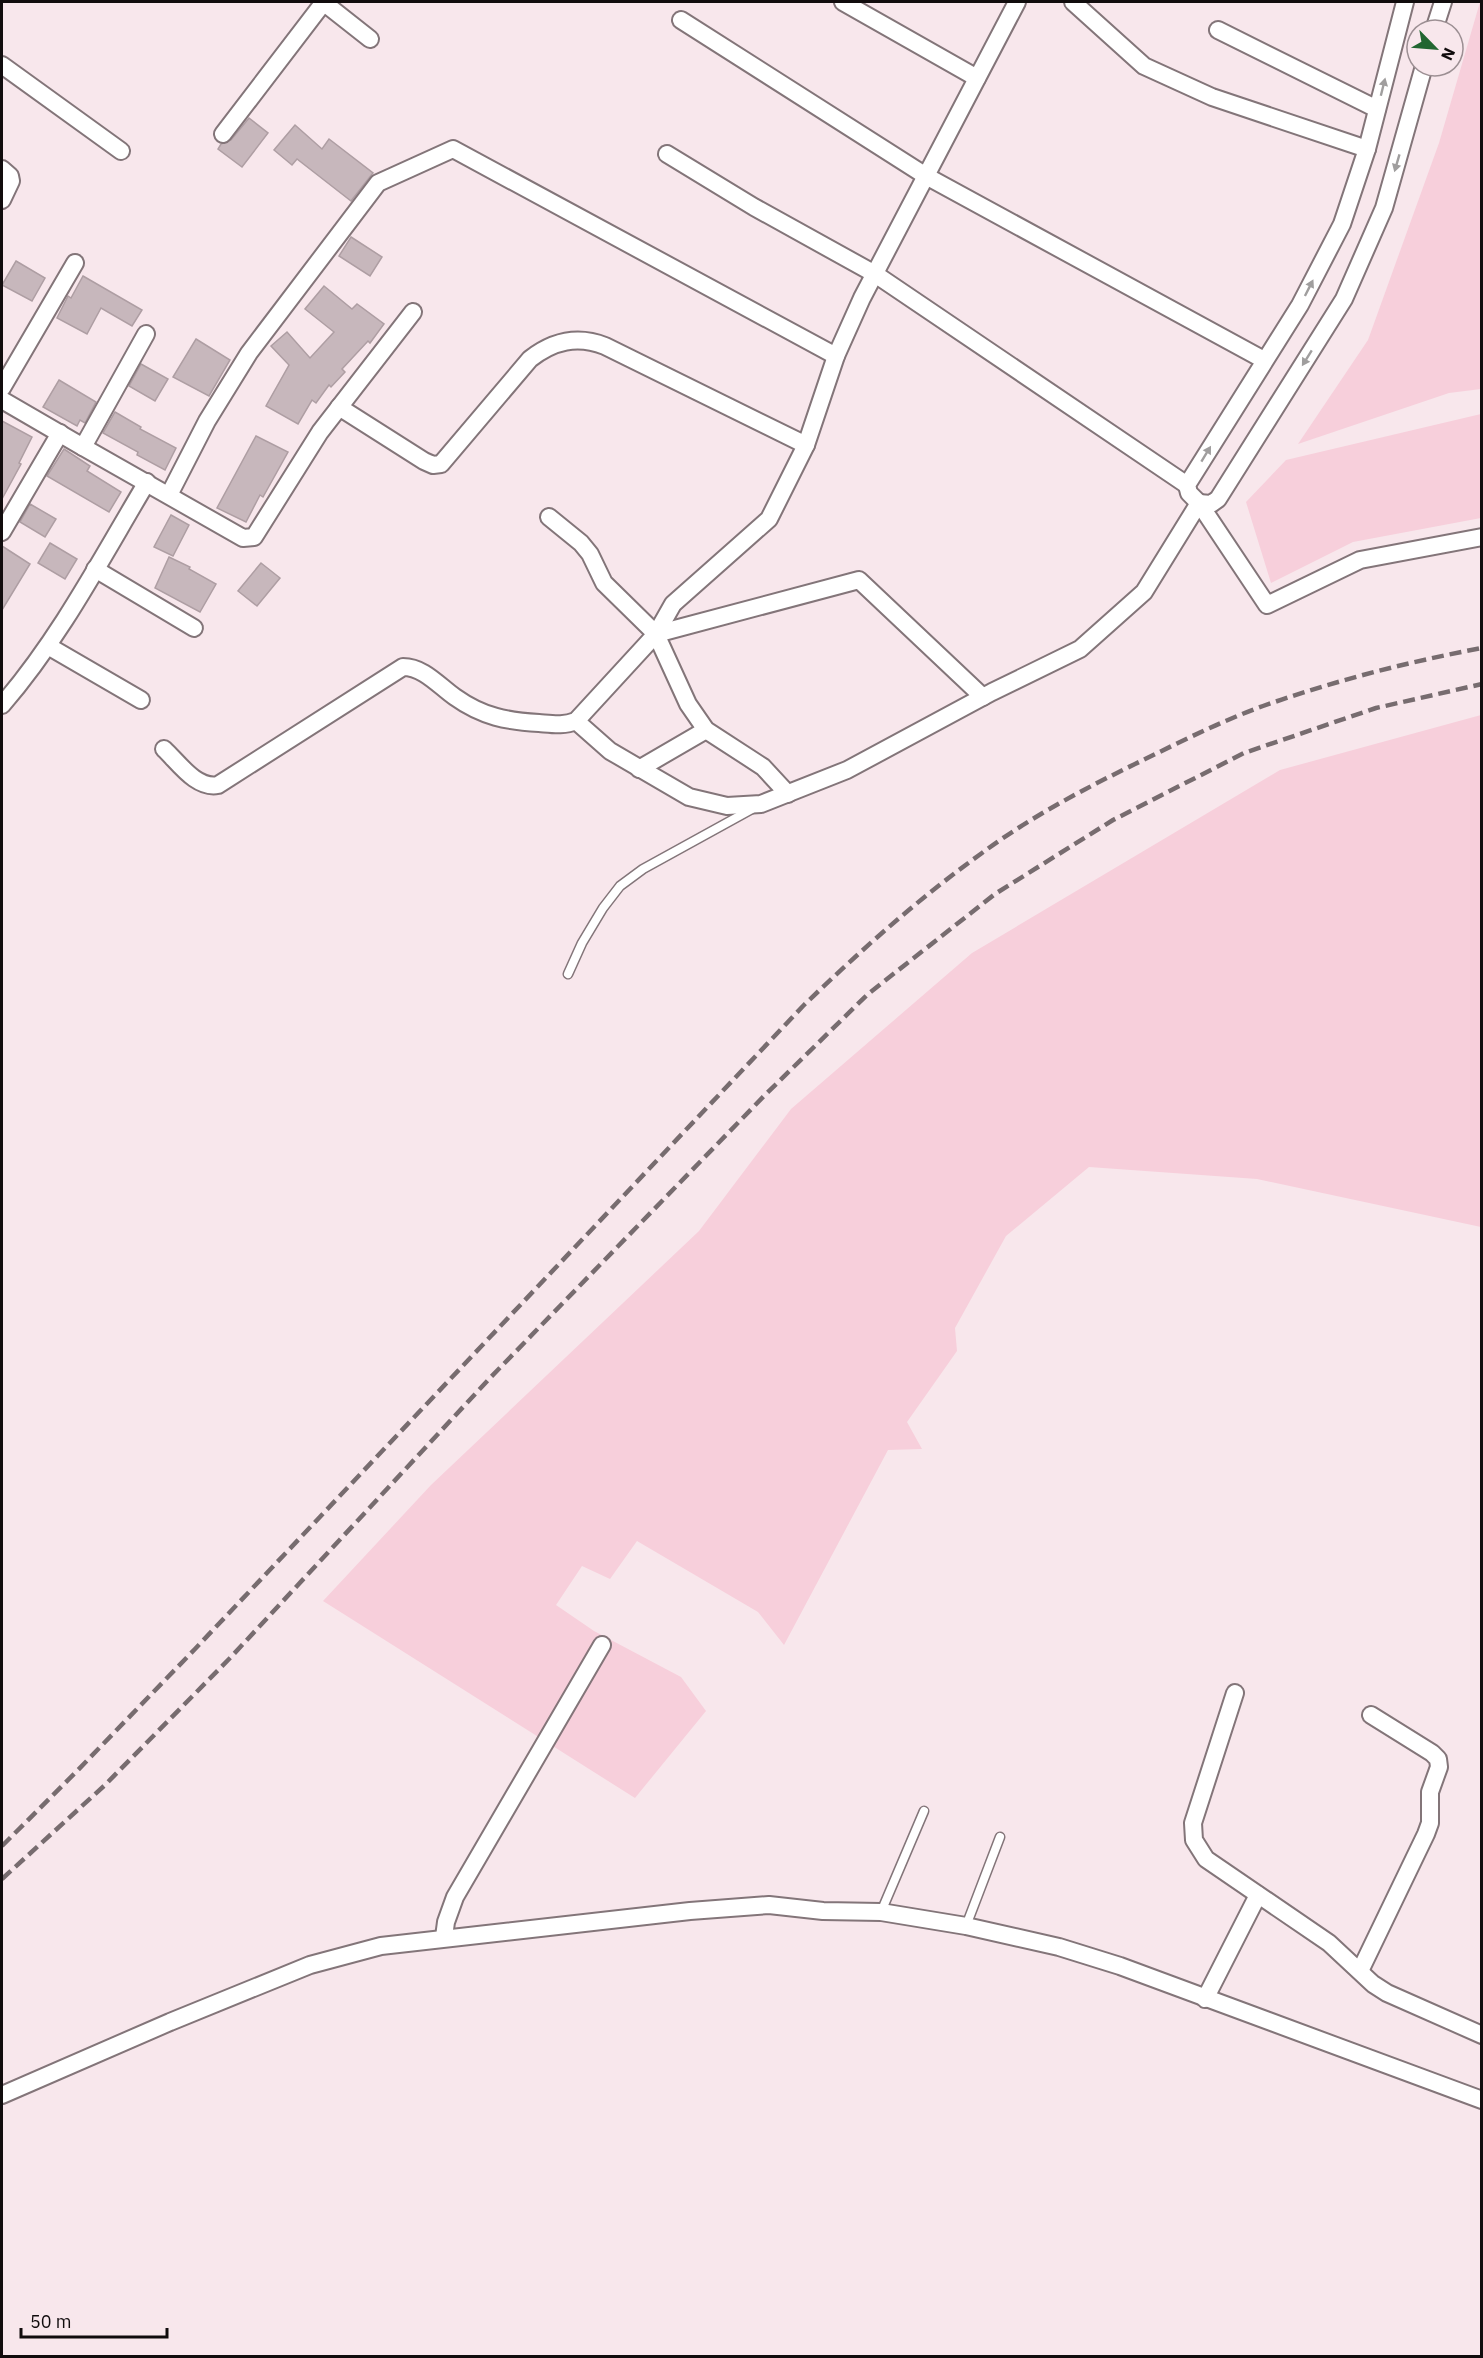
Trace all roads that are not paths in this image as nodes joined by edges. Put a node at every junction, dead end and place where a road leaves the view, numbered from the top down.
1 (843, 2) edge
2 (1017, 2) edge
3 (1073, 2) edge
4 (1405, 2) edge
5 (1443, 2) edge
6 (328, 3) edge
7 (1438, 18) edge
8 (681, 20) dead end
9 (1218, 30) dead end
10 (370, 39) dead end
11 (2, 64) edge
12 (977, 78) junction
13 (1421, 78) edge
14 (1377, 110) junction
15 (223, 134) dead end
16 (1367, 149) junction
17 (121, 151) dead end
18 (667, 154) dead end
19 (2, 169) edge
20 (926, 176) junction
21 (2, 200) edge
22 (75, 263) dead end
23 (875, 274) junction
24 (412, 312) dead end
25 (146, 334) dead end
26 (836, 356) junction
27 (1264, 360) junction
28 (2, 388) edge
29 (2, 400) edge
30 (339, 407) junction
31 (60, 434) junction
32 (806, 445) junction
33 (83, 447) junction
34 (147, 482) junction
35 (1187, 485) junction
36 (169, 495) junction
37 (1199, 502) junction
38 (549, 517) dead end
39 (2, 532) edge
40 (1482, 537) edge
41 (95, 569) junction
42 (194, 627) dead end
43 (656, 634) junction
44 (48, 646) junction
45 (983, 697) junction
46 (141, 700) dead end
47 (2, 705) edge
48 (576, 721) junction
49 (706, 730) junction
50 (164, 749) dead end
51 (639, 769) junction
52 (788, 794) junction
53 (760, 804) junction
54 (568, 974) dead end
55 (602, 1645) dead end
56 (1235, 1693) dead end
57 (1371, 1715) dead end
58 (924, 1811) dead end
59 (1000, 1837) dead end
60 (1258, 1895) junction
61 (881, 1912) junction
62 (966, 1926) junction
63 (444, 1937) junction
64 (1360, 1971) junction
65 (1205, 1999) junction
66 (1482, 2035) edge
67 (2, 2095) edge
68 (1482, 2100) edge

1 - 12 street
2 - 12 street
3 - 16 street
14 -> 4 street
5 - 7 street
6 - 10 street
6 - 15 street
8 - 20 street
9 - 14 street
11 - 17 street
12 - 20 street
13 -> 37 street
14 - 16 street
27 -> 16 street
18 - 23 street
19 - 21 street
20 - 23 street
20 - 27 street
22 - 28 street
23 - 26 street
23 - 35 street
24 - 30 street
25 - 33 street
26 - 32 street
26 - 36 street
35 -> 27 street
29 - 31 street
30 - 32 street
30 - 36 street
31 - 33 street
31 - 39 street
32 - 43 street
33 - 34 street
34 - 36 street
34 - 41 street
35 - 37 street
37 - 40 street
37 - 45 street
38 - 43 street
41 - 42 street
41 - 44 street
43 - 45 street
43 - 48 street
43 - 49 street
44 - 46 street
44 - 47 street
45 - 52 street
48 - 50 street
48 - 51 street
49 - 51 street
49 - 52 street
51 - 53 street
52 - 53 street
53 - 54 lane
55 - 63 street
56 - 60 street
57 - 64 street
58 - 61 lane
59 - 62 lane
60 - 64 street
60 - 65 street
61 - 62 street
61 - 63 street
62 - 65 street
63 - 67 street
64 - 66 street
65 - 68 street

